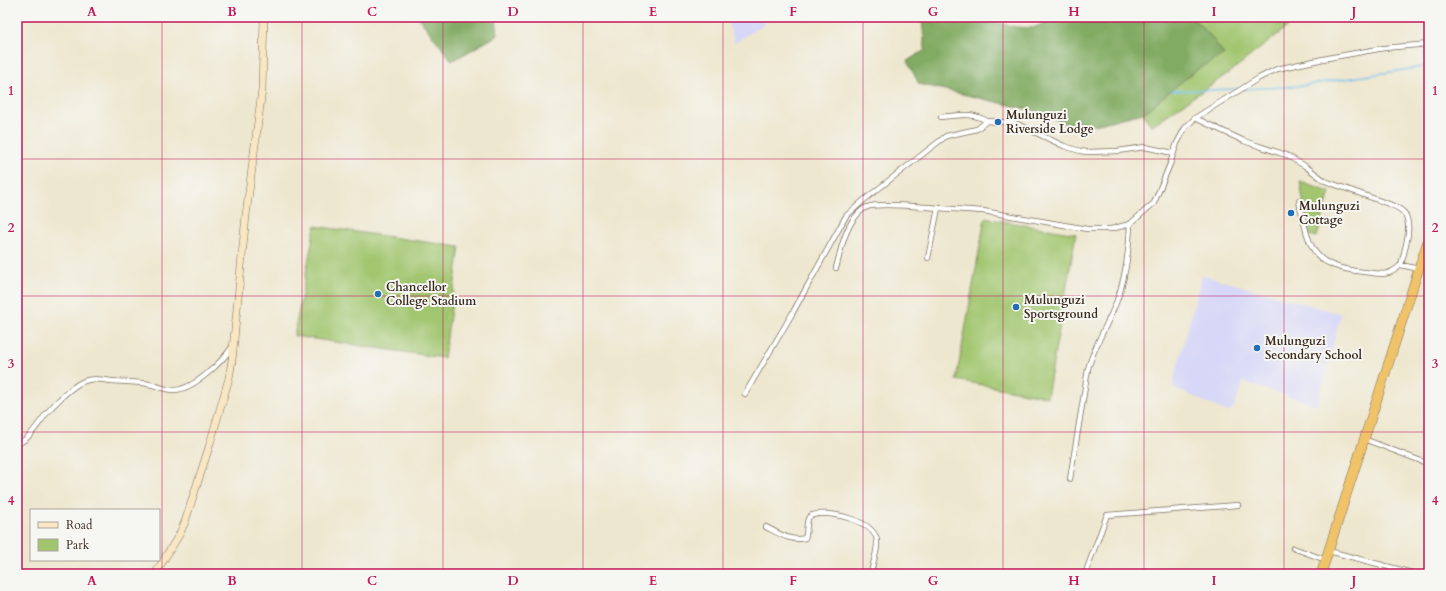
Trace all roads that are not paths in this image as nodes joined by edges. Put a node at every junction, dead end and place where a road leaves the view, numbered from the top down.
1 (264, 17) edge
2 (1429, 44) edge
3 (941, 117) dead end
4 (1195, 118) junction
5 (987, 120) junction
6 (1173, 153) junction
7 (1299, 201) dead end
8 (938, 208) junction
9 (1130, 224) junction
10 (1429, 237) edge
11 (928, 258) dead end
12 (1402, 265) junction
13 (836, 268) dead end
14 (1419, 269) junction
15 (235, 344) junction
16 (746, 394) dead end
17 (1364, 439) junction
18 (17, 444) edge
19 (1429, 464) edge
20 (1070, 479) dead end
21 (1238, 505) dead end
22 (766, 527) dead end
23 (1293, 548) dead end
24 (1327, 556) junction
25 (155, 574) edge
26 (871, 574) edge
27 (1085, 574) edge
28 (1321, 574) edge
29 (1416, 574) edge

1 - 15 street
2 - 4 street
3 - 5 street
4 - 6 street
4 - 12 street
5 - 6 street
5 - 16 street
6 - 9 street
7 - 12 street
8 - 9 street
8 - 11 street
8 - 13 street
9 - 20 street
10 - 14 highway
12 - 14 street
14 - 17 highway
15 - 18 street
15 - 25 street
17 - 19 street
17 - 24 highway
21 - 27 street
22 - 26 street
23 - 24 street
24 - 28 highway
24 - 29 street

